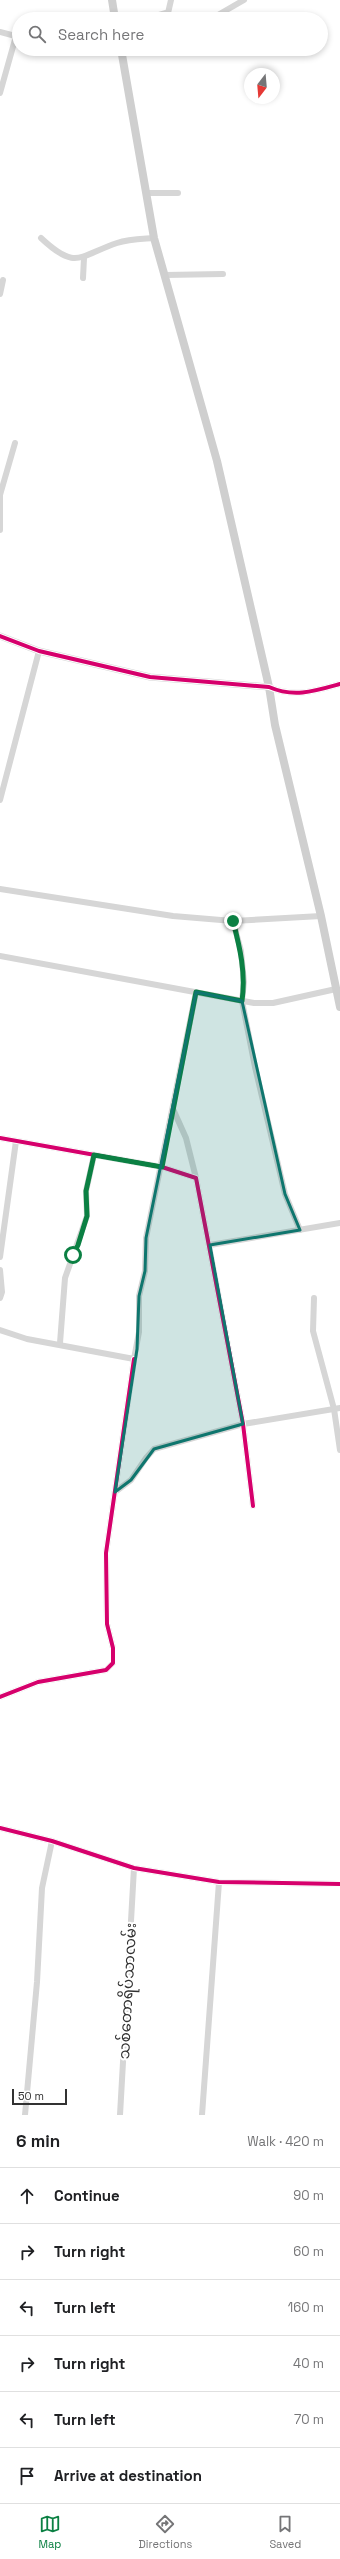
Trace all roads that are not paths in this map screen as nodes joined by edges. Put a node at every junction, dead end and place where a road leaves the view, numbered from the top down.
1 (112, 0) edge
2 (171, 0) edge
3 (244, 0) edge
4 (114, 12) edge
5 (168, 12) edge
6 (223, 12) edge
7 (0, 32) edge
8 (12, 36) edge
9 (12, 54) edge
10 (122, 56) edge
11 (0, 94) edge
12 (178, 192) dead end
13 (146, 193) junction
14 (41, 238) dead end
15 (154, 238) junction
16 (84, 258) junction
17 (223, 274) dead end
18 (165, 275) junction
19 (83, 278) dead end
20 (3, 280) dead end
21 (0, 294) edge
22 (15, 443) dead end
23 (0, 530) edge
24 (0, 636) edge
25 (38, 651) junction
26 (340, 684) edge
27 (269, 687) junction
28 (0, 800) edge
29 (0, 888) edge
30 (321, 916) junction
31 (233, 921) junction
32 (0, 956) edge
33 (336, 989) junction
34 (196, 992) junction
35 (242, 1001) junction
36 (340, 1003) edge
37 (173, 1110) junction
38 (0, 1138) edge
39 (16, 1141) junction
40 (94, 1155) junction
41 (162, 1167) junction
42 (196, 1178) junction
43 (340, 1223) edge
44 (300, 1230) junction
45 (210, 1245) junction
46 (0, 1257) edge
47 (0, 1270) edge
48 (0, 1298) edge
49 (314, 1298) dead end
50 (0, 1330) edge
51 (60, 1343) junction
52 (134, 1359) junction
53 (337, 1408) edge
54 (243, 1424) junction
55 (340, 1450) edge
56 (114, 1492) junction
57 (253, 1506) dead end
58 (0, 1697) edge
59 (0, 1828) edge
60 (52, 1841) junction
61 (134, 1868) junction
62 (219, 1882) junction
63 (340, 1884) edge
64 (25, 2115) edge
65 (120, 2115) edge
66 (202, 2115) edge

1 - 4 main road
2 - 5 street
3 - 6 street
7 - 8 street
9 - 11 street
10 - 13 main road
12 - 13 street
13 - 15 main road
14 - 16 street
15 - 16 street
15 - 18 main road
16 - 19 street
17 - 18 street
18 - 27 main road
20 - 21 street
22 - 23 street
24 - 25 street
25 - 27 street
25 - 28 street
26 - 27 street
27 - 30 main road
29 - 31 street
30 - 31 street
30 - 33 main road
31 - 35 street
32 - 34 street
33 - 35 street
33 - 36 main road
34 - 35 street
34 - 37 street
35 - 44 street
37 - 41 street
37 - 42 street
38 - 39 street
39 - 40 street
39 - 46 street
40 - 41 street
40 - 51 street
41 - 42 street
41 - 52 street
42 - 45 street
43 - 44 street
44 - 45 street
45 - 54 street
47 - 48 street
49 - 53 street
50 - 51 street
51 - 52 street
52 - 56 street
53 - 54 street
53 - 55 street
54 - 56 street
54 - 57 street
56 - 58 street
59 - 60 street
60 - 61 street
60 - 64 street
61 - 62 street
61 - 65 street, သစ်တောရိပ်သာလမ်း
62 - 63 street
62 - 66 street

